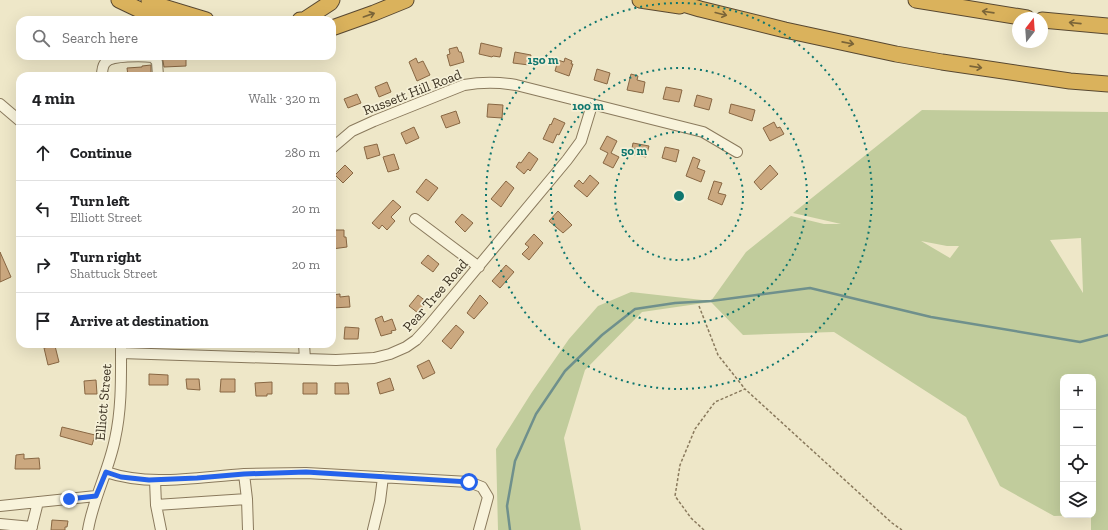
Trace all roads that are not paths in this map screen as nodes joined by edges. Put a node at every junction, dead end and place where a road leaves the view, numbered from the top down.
1 (119, 0) edge
2 (149, 0) edge
3 (332, 0) edge
4 (406, 0) edge
5 (640, 0) edge
6 (670, 0) edge
7 (916, 0) edge
8 (700, 9) junction
9 (156, 16) edge
10 (193, 16) edge
11 (310, 16) edge
12 (1012, 16) edge
13 (1048, 21) edge
14 (1108, 26) edge
15 (336, 27) edge
16 (110, 60) edge
17 (155, 60) edge
18 (102, 72) edge
19 (158, 72) edge
20 (1108, 84) edge
21 (0, 104) edge
22 (592, 105) junction
23 (16, 118) edge
24 (336, 145) edge
25 (737, 152) dead end
26 (415, 220) dead end
27 (479, 266) junction
28 (121, 348) edge
29 (304, 348) edge
30 (304, 359) junction
31 (106, 472) junction
32 (244, 474) junction
33 (383, 478) junction
34 (155, 480) junction
35 (96, 496) junction
36 (247, 499) junction
37 (38, 502) junction
38 (156, 505) junction
39 (0, 506) edge
40 (0, 524) edge
41 (32, 528) edge
42 (88, 530) edge
43 (161, 530) edge
44 (248, 530) edge
45 (373, 530) edge
46 (479, 530) edge

1 - 9 highway
2 - 10 highway
3 - 11 highway
15 -> 4 highway
5 - 8 highway
6 - 8 highway
12 -> 7 highway
8 -> 20 highway
14 -> 13 highway
16 - 18 street
17 - 19 street
21 - 23 street
22 - 24 street, Russett Hill Road
22 - 25 street, Russett Hill Road
22 - 27 street, Pear Tree Road
26 - 27 street
27 - 30 street, Pear Tree Road
28 - 30 street, Pear Tree Road
28 - 31 street, Elliott Street
29 - 30 street
31 - 34 street
31 - 35 street, Elliott Street
32 - 33 street
32 - 34 street
32 - 36 street
33 - 45 street
33 - 46 street
34 - 38 street
35 - 37 street
35 - 42 street, Elliott Street
36 - 38 street
36 - 44 street
37 - 39 street
37 - 41 street
38 - 43 street
40 - 41 street

